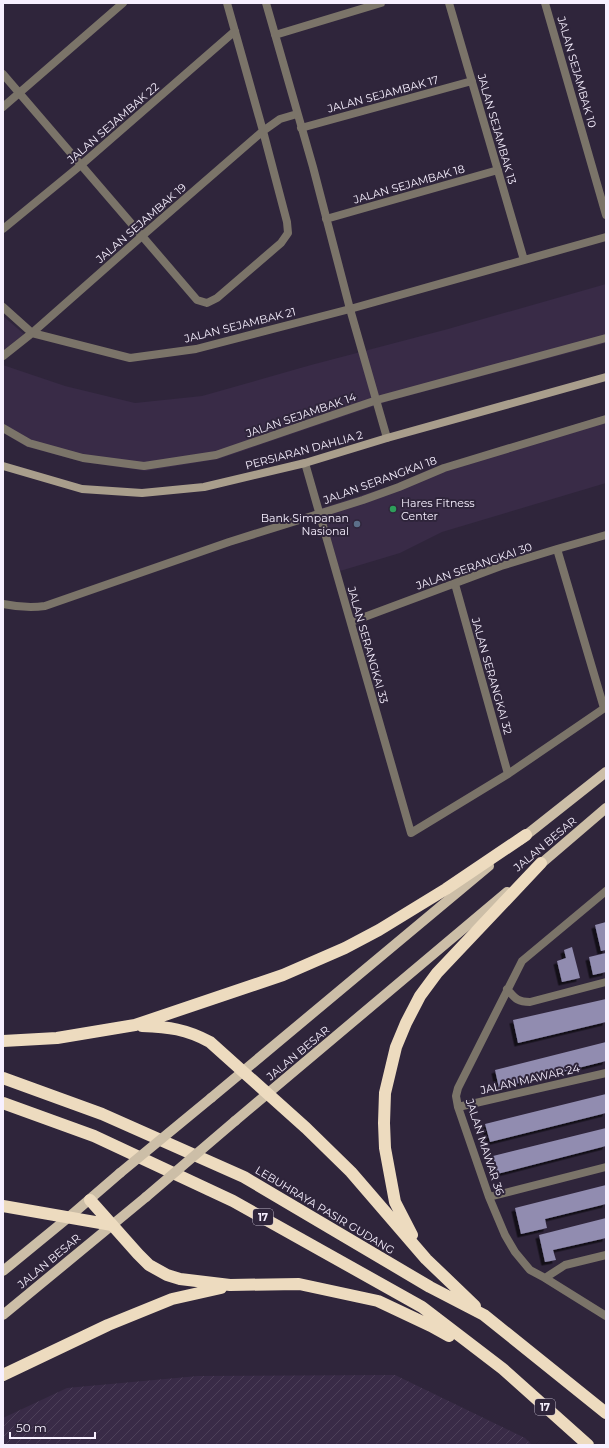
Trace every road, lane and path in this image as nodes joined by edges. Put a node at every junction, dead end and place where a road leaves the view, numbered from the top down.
1 (123, 3) edge
2 (227, 3) edge
3 (266, 3) edge
4 (449, 3) edge
5 (546, 3) edge
6 (377, 4) edge
7 (235, 31) junction
8 (275, 35) junction
9 (3, 74) edge
10 (472, 81) junction
11 (19, 93) junction
12 (3, 107) edge
13 (297, 114) junction
14 (301, 128) junction
15 (264, 131) junction
16 (81, 165) junction
17 (498, 170) junction
18 (606, 216) edge
19 (326, 220) junction
20 (3, 229) edge
21 (142, 236) junction
22 (606, 237) edge
23 (524, 260) junction
24 (3, 307) edge
25 (350, 309) junction
26 (32, 333) junction
27 (606, 338) edge
28 (3, 356) edge
29 (606, 377) edge
30 (377, 400) junction
31 (606, 419) edge
32 (3, 428) edge
33 (387, 438) junction
34 (305, 463) junction
35 (3, 466) edge
36 (319, 514) junction
37 (606, 535) edge
38 (557, 549) junction
39 (455, 584) junction
40 (3, 604) edge
41 (350, 622) junction
42 (605, 708) edge
43 (606, 772) edge
44 (508, 774) junction
45 (606, 808) edge
46 (526, 835) junction
47 (541, 863) junction
48 (606, 891) edge
49 (606, 982) edge
50 (507, 989) junction
51 (135, 1025) junction
52 (3, 1041) edge
53 (243, 1071) junction
54 (606, 1073) edge
55 (3, 1078) edge
56 (268, 1094) junction
57 (3, 1103) edge
58 (458, 1107) junction
59 (606, 1167) edge
60 (489, 1197) junction
61 (90, 1200) junction
62 (3, 1206) edge
63 (69, 1218) junction
64 (112, 1225) junction
65 (606, 1255) edge
66 (426, 1259) junction
67 (3, 1272) edge
68 (545, 1278) junction
69 (230, 1286) junction
70 (3, 1315) edge
71 (484, 1315) junction
72 (606, 1316) edge
73 (503, 1369) junction
74 (3, 1375) edge
75 (606, 1413) edge
76 (588, 1445) edge

1 - 11 street
2 - 7 street
3 - 8 street
4 - 10 street, JALAN SEJAMBAK 13
5 - 18 street, JALAN SEJAMBAK 10
6 - 8 street
7 - 15 street
7 - 16 street, JALAN SEJAMBAK 22
8 - 13 street
9 - 11 street
10 - 14 street, JALAN SEJAMBAK 17
10 - 17 street, JALAN SEJAMBAK 13
11 - 12 street
11 - 16 street
13 - 14 street
13 - 15 street, JALAN SEJAMBAK 19
14 - 19 street
15 - 21 street, JALAN SEJAMBAK 19
15 - 21 street
16 - 20 street, JALAN SEJAMBAK 22
16 - 21 street
17 - 19 street, JALAN SEJAMBAK 18
17 - 23 street, JALAN SEJAMBAK 13
19 - 25 street
21 - 26 street, JALAN SEJAMBAK 19
22 - 23 street
23 - 25 street
24 - 26 street, JALAN SEJAMBAK 21
25 - 26 street, JALAN SEJAMBAK 21
25 - 30 street
26 - 28 street, JALAN SEJAMBAK 19
27 - 30 street, JALAN SEJAMBAK 14
29 - 33 street, PERSIARAN DAHLIA 2
30 - 32 street, JALAN SEJAMBAK 14
30 - 33 street
31 - 36 street, JALAN SERANGKAI 18
33 - 34 street, PERSIARAN DAHLIA 2
34 - 35 street, PERSIARAN DAHLIA 2
34 - 36 street, JALAN SERANGKAI 33
36 - 40 street, JALAN SERANGKAI 18
36 - 41 street, JALAN SERANGKAI 33
37 - 38 street, JALAN SERANGKAI 30
38 - 39 street, JALAN SERANGKAI 30
38 - 42 street
39 - 41 street, JALAN SERANGKAI 30
39 - 44 street, JALAN SERANGKAI 32
41 - 44 street, JALAN SERANGKAI 33
42 - 44 street
43 - 46 main road, JALAN BESAR
45 - 47 main road, JALAN BESAR
46 - 51 highway
46 - 53 main road, JALAN BESAR
47 - 56 main road, JALAN BESAR
47 - 66 highway
48 - 50 street, JALAN MAWAR 36
49 - 50 street
50 - 58 street, JALAN MAWAR 36
51 - 52 highway
51 - 53 highway
53 - 56 highway
53 - 61 main road, JALAN BESAR, bridge
54 - 58 street, JALAN MAWAR 24
55 - 71 highway, LEBUHRAYA PASIR GUDANG / 17
56 - 64 main road, JALAN BESAR, bridge
56 - 66 highway
57 - 73 highway, 17
58 - 60 street, JALAN MAWAR 36
59 - 60 street
60 - 68 street, JALAN MAWAR 36
61 - 63 main road, JALAN BESAR
61 - 64 highway
62 - 63 highway
63 - 64 highway
63 - 67 main road, JALAN BESAR
64 - 69 highway
64 - 70 main road, JALAN BESAR
65 - 68 street
66 - 71 highway
68 - 72 street, JALAN MAWAR 36
69 - 73 highway
69 - 74 highway
71 - 75 highway, LEBUHRAYA PASIR GUDANG / 17
73 - 76 highway, 17

